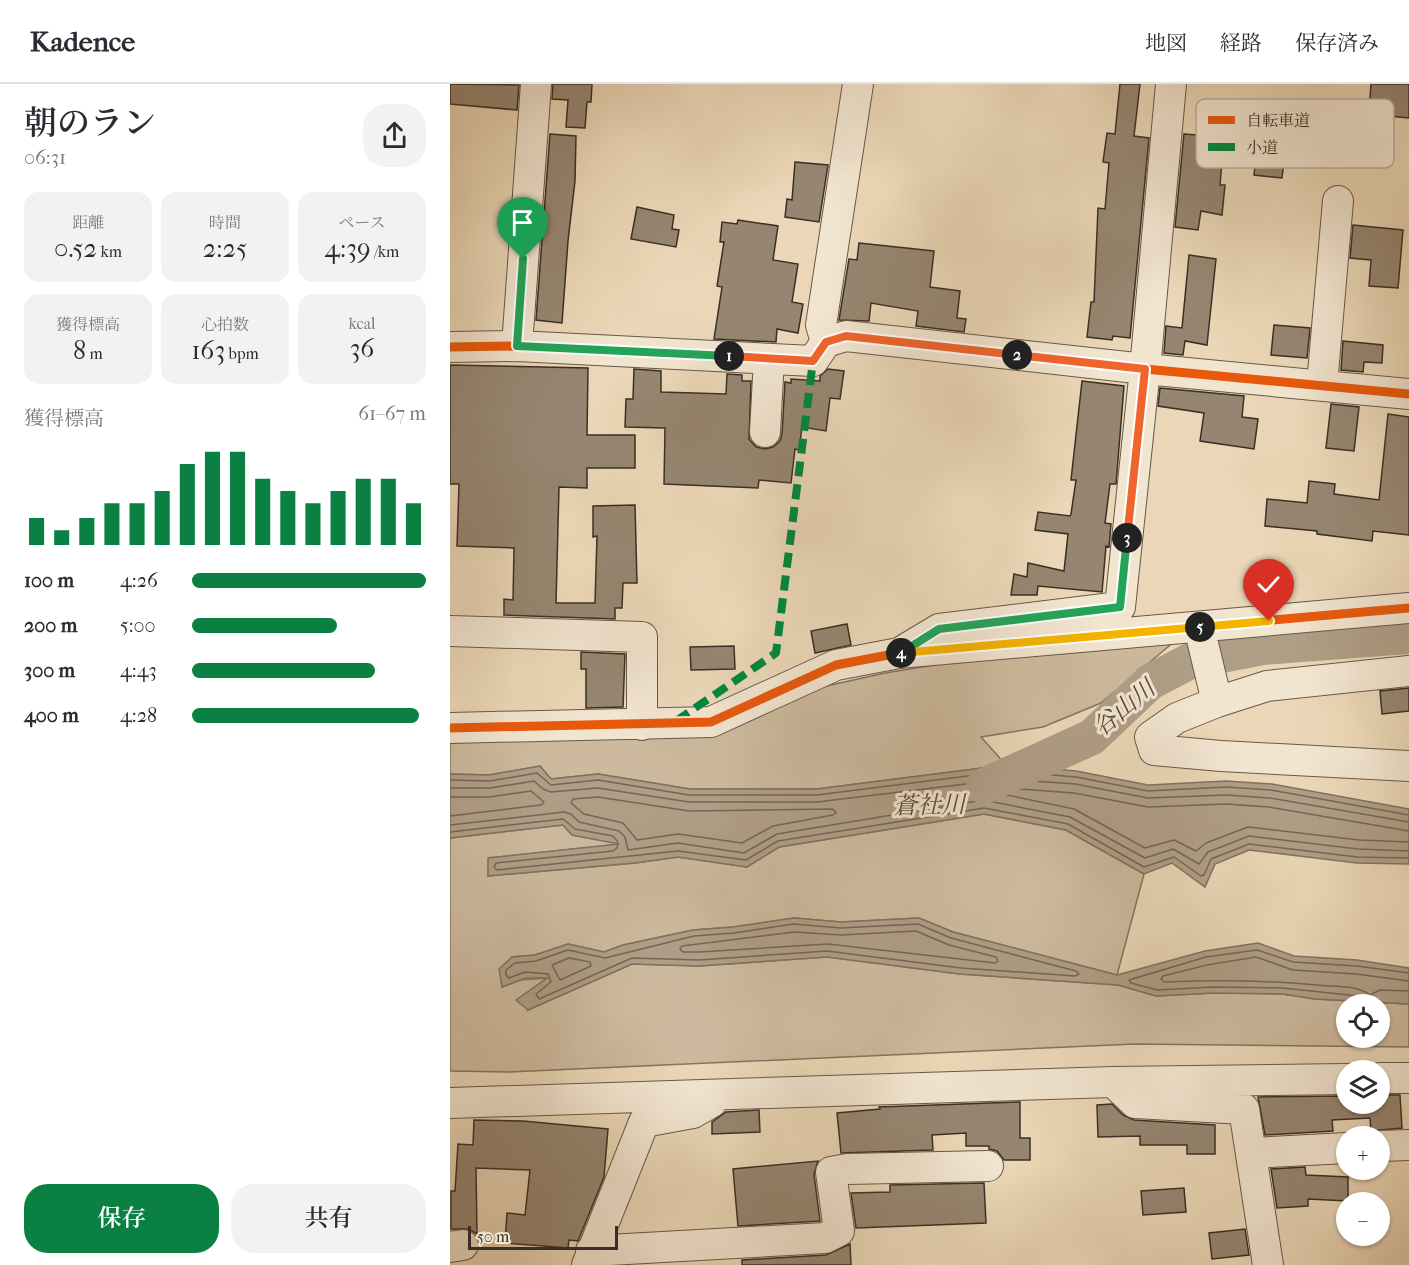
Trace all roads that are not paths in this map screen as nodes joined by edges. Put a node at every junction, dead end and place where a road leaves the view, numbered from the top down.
1 (536, 84) edge
2 (858, 84) edge
3 (1171, 84) edge
4 (1338, 201) dead end
5 (826, 342) junction
6 (517, 346) junction
7 (450, 347) edge
8 (770, 358) junction
9 (1145, 369) junction
10 (1322, 385) junction
11 (1409, 394) edge
12 (765, 432) dead end
13 (1409, 608) edge
14 (1199, 628) junction
15 (450, 631) edge
16 (899, 653) junction
17 (1409, 671) edge
18 (1217, 702) junction
19 (642, 724) junction
20 (450, 728) edge
21 (1409, 766) edge
22 (1390, 1078) edge
23 (1409, 1078) edge
24 (1336, 1079) edge
25 (1113, 1082) junction
26 (725, 1094) junction
27 (450, 1103) edge
28 (1409, 1145) edge
29 (1390, 1146) edge
30 (1336, 1149) edge
31 (1251, 1153) junction
32 (988, 1166) dead end
33 (593, 1260) edge
34 (673, 1265) edge
35 (1268, 1265) edge

1 - 6 street
2 - 5 street
3 - 9 street
4 - 10 street
5 - 8 street
5 - 9 street
6 - 7 street
6 - 8 street
8 - 12 street
9 - 10 street
9 - 16 street
10 - 11 street
13 - 14 street
14 - 16 street
14 - 18 street
15 - 19 street
16 - 19 street
17 - 18 street
18 - 21 street
19 - 20 street
22 - 23 street
24 - 25 street
25 - 26 street
25 - 31 street
26 - 27 street
26 - 33 street
28 - 29 street
30 - 31 street
31 - 35 street
32 - 33 street
33 - 34 street

